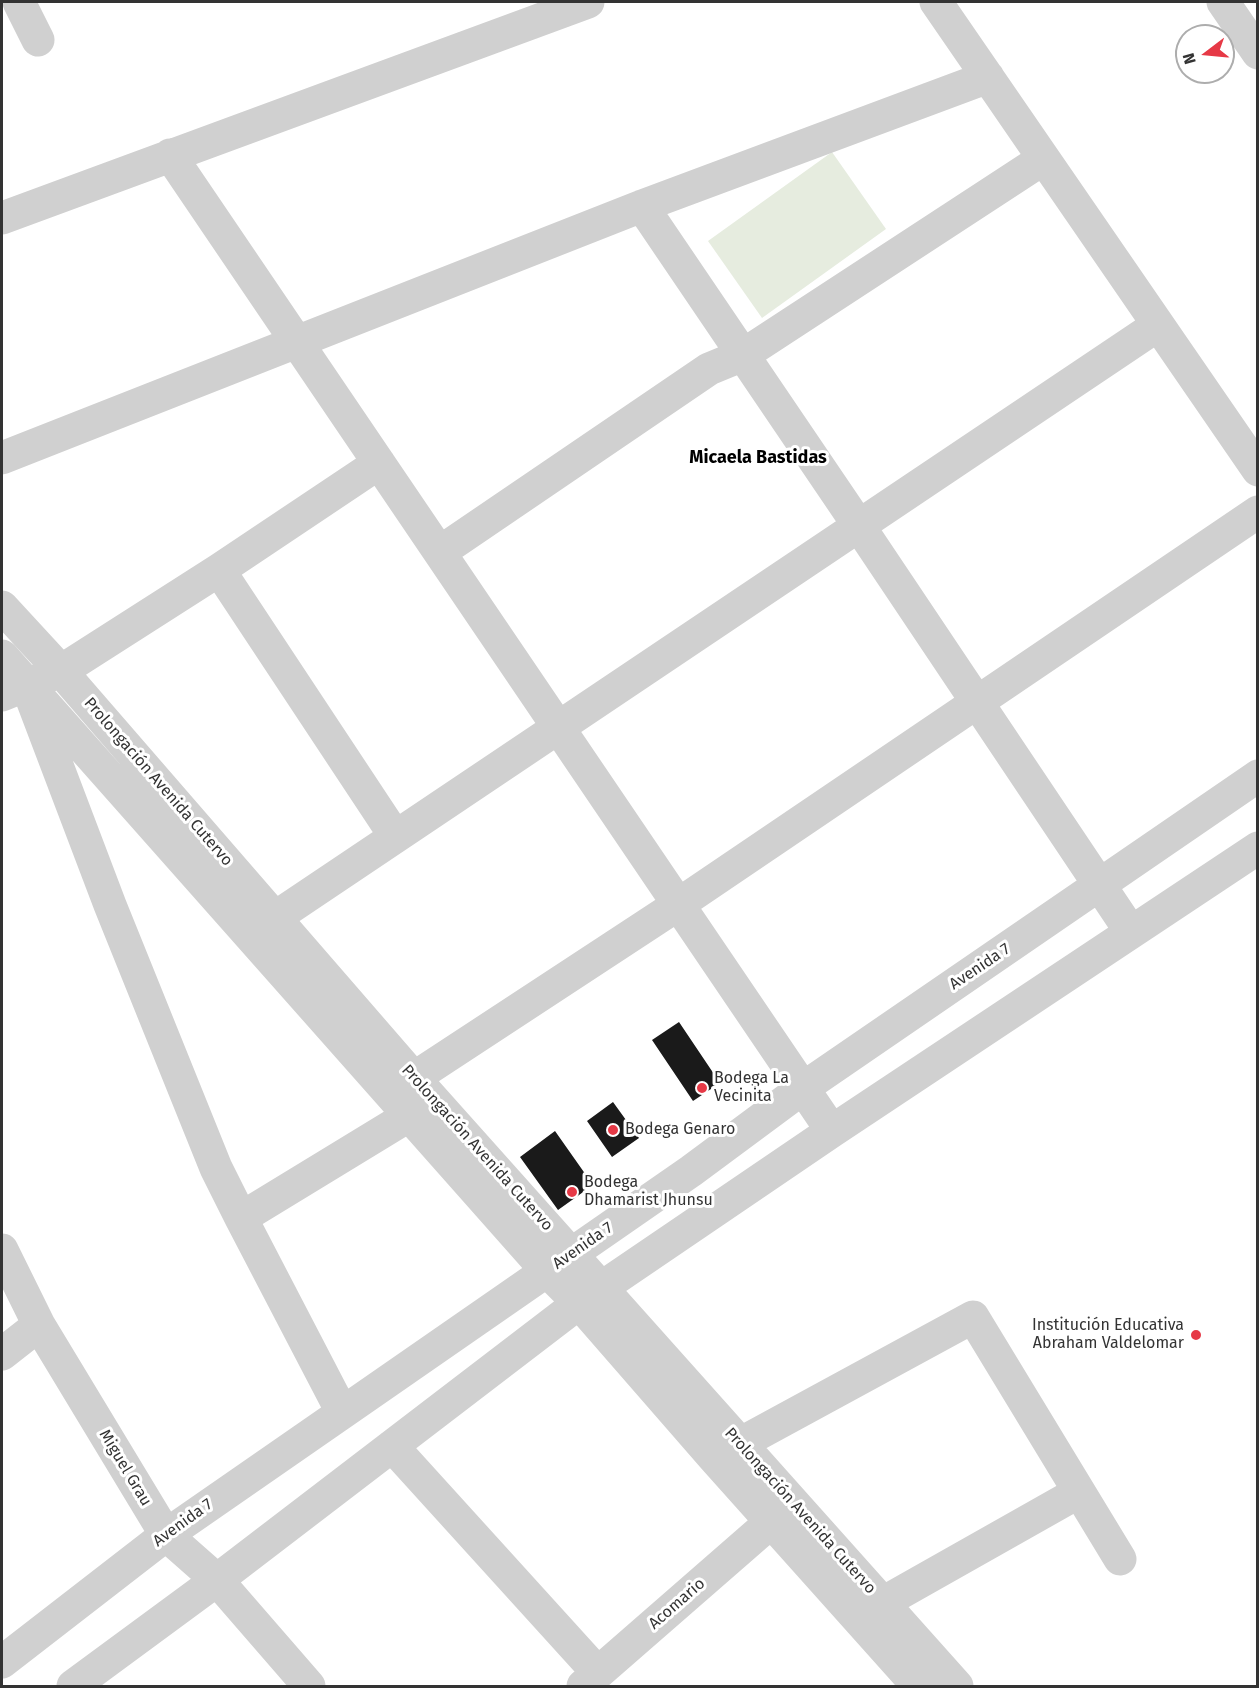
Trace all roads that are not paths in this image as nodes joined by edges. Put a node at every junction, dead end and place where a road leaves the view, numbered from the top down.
1 (18, 2) edge
2 (588, 2) edge
3 (936, 2) edge
4 (1223, 2) edge
5 (38, 40) dead end
6 (1257, 53) edge
7 (988, 78) junction
8 (170, 155) junction
9 (1043, 159) junction
10 (642, 206) junction
11 (2, 218) edge
12 (1158, 325) junction
13 (297, 341) junction
14 (742, 355) junction
15 (2, 458) edge
16 (379, 463) junction
17 (1257, 470) edge
18 (1257, 512) edge
19 (859, 526) junction
20 (440, 552) junction
21 (219, 570) junction
22 (2, 607) edge
23 (2, 656) edge
24 (61, 671) junction
25 (14, 689) edge
26 (977, 702) junction
27 (559, 727) junction
28 (1257, 776) edge
29 (395, 836) junction
30 (1257, 848) edge
31 (1100, 885) junction
32 (679, 904) junction
33 (262, 926) junction
34 (1131, 932) junction
35 (803, 1088) junction
36 (405, 1095) junction
37 (832, 1131) junction
38 (241, 1218) junction
39 (2, 1250) edge
40 (559, 1263) junction
41 (590, 1295) junction
42 (39, 1325) junction
43 (2, 1354) edge
44 (342, 1412) junction
45 (392, 1446) junction
46 (727, 1451) junction
47 (1079, 1492) junction
48 (771, 1522) junction
49 (166, 1535) junction
50 (1120, 1559) dead end
51 (217, 1580) junction
52 (869, 1610) junction
53 (2, 1662) edge
54 (590, 1680) edge
55 (912, 1685) edge
56 (73, 1686) edge
57 (309, 1686) edge
58 (957, 1686) edge

1 - 5 street
2 - 8 street
3 - 7 street
4 - 6 street
7 - 9 street
7 - 10 street
8 - 11 street
8 - 13 street
9 - 12 street
9 - 14 street
10 - 13 street
10 - 14 street
12 - 17 street
12 - 19 street
13 - 15 street
13 - 16 street
14 - 19 street
14 - 20 street
16 - 20 street
16 - 21 street
18 - 26 street
19 - 26 street
19 - 27 street
20 - 27 street
21 - 24 street
21 - 29 street
22 - 24 street, Prolongación Avenida Cutervo
23 - 25 street, Prolongación Avenida Cutervo
24 - 25 street
24 - 33 street, Prolongación Avenida Cutervo
25 - 33 street, Prolongación Avenida Cutervo
25 - 38 street
26 - 31 street
26 - 32 street
27 - 29 street
27 - 32 street
28 - 31 street, Avenida 7
29 - 33 street
30 - 34 street
31 - 34 street
31 - 35 street, Avenida 7
32 - 35 street
32 - 36 street
33 - 36 street, Prolongación Avenida Cutervo
34 - 37 street
35 - 37 street
35 - 40 street, Avenida 7
36 - 38 street
36 - 40 street, Prolongación Avenida Cutervo
37 - 41 street
38 - 44 street
39 - 42 street, Miguel Grau
40 - 41 street, Prolongación Avenida Cutervo
40 - 44 street, Avenida 7
41 - 45 street
41 - 46 street, Prolongación Avenida Cutervo
42 - 43 street
42 - 49 street, Miguel Grau
44 - 49 street, Avenida 7
45 - 51 street
45 - 54 street
46 - 47 street
46 - 48 street, Prolongación Avenida Cutervo
46 - 52 street, Prolongación Avenida Cutervo
47 - 50 street
47 - 52 street
48 - 52 street, Prolongación Avenida Cutervo
48 - 54 street, Acomario
49 - 51 street, Miguel Grau
49 - 53 street, Avenida 7
51 - 56 street
51 - 57 street, Miguel Grau
52 - 55 street, Prolongación Avenida Cutervo
52 - 58 street, Prolongación Avenida Cutervo

